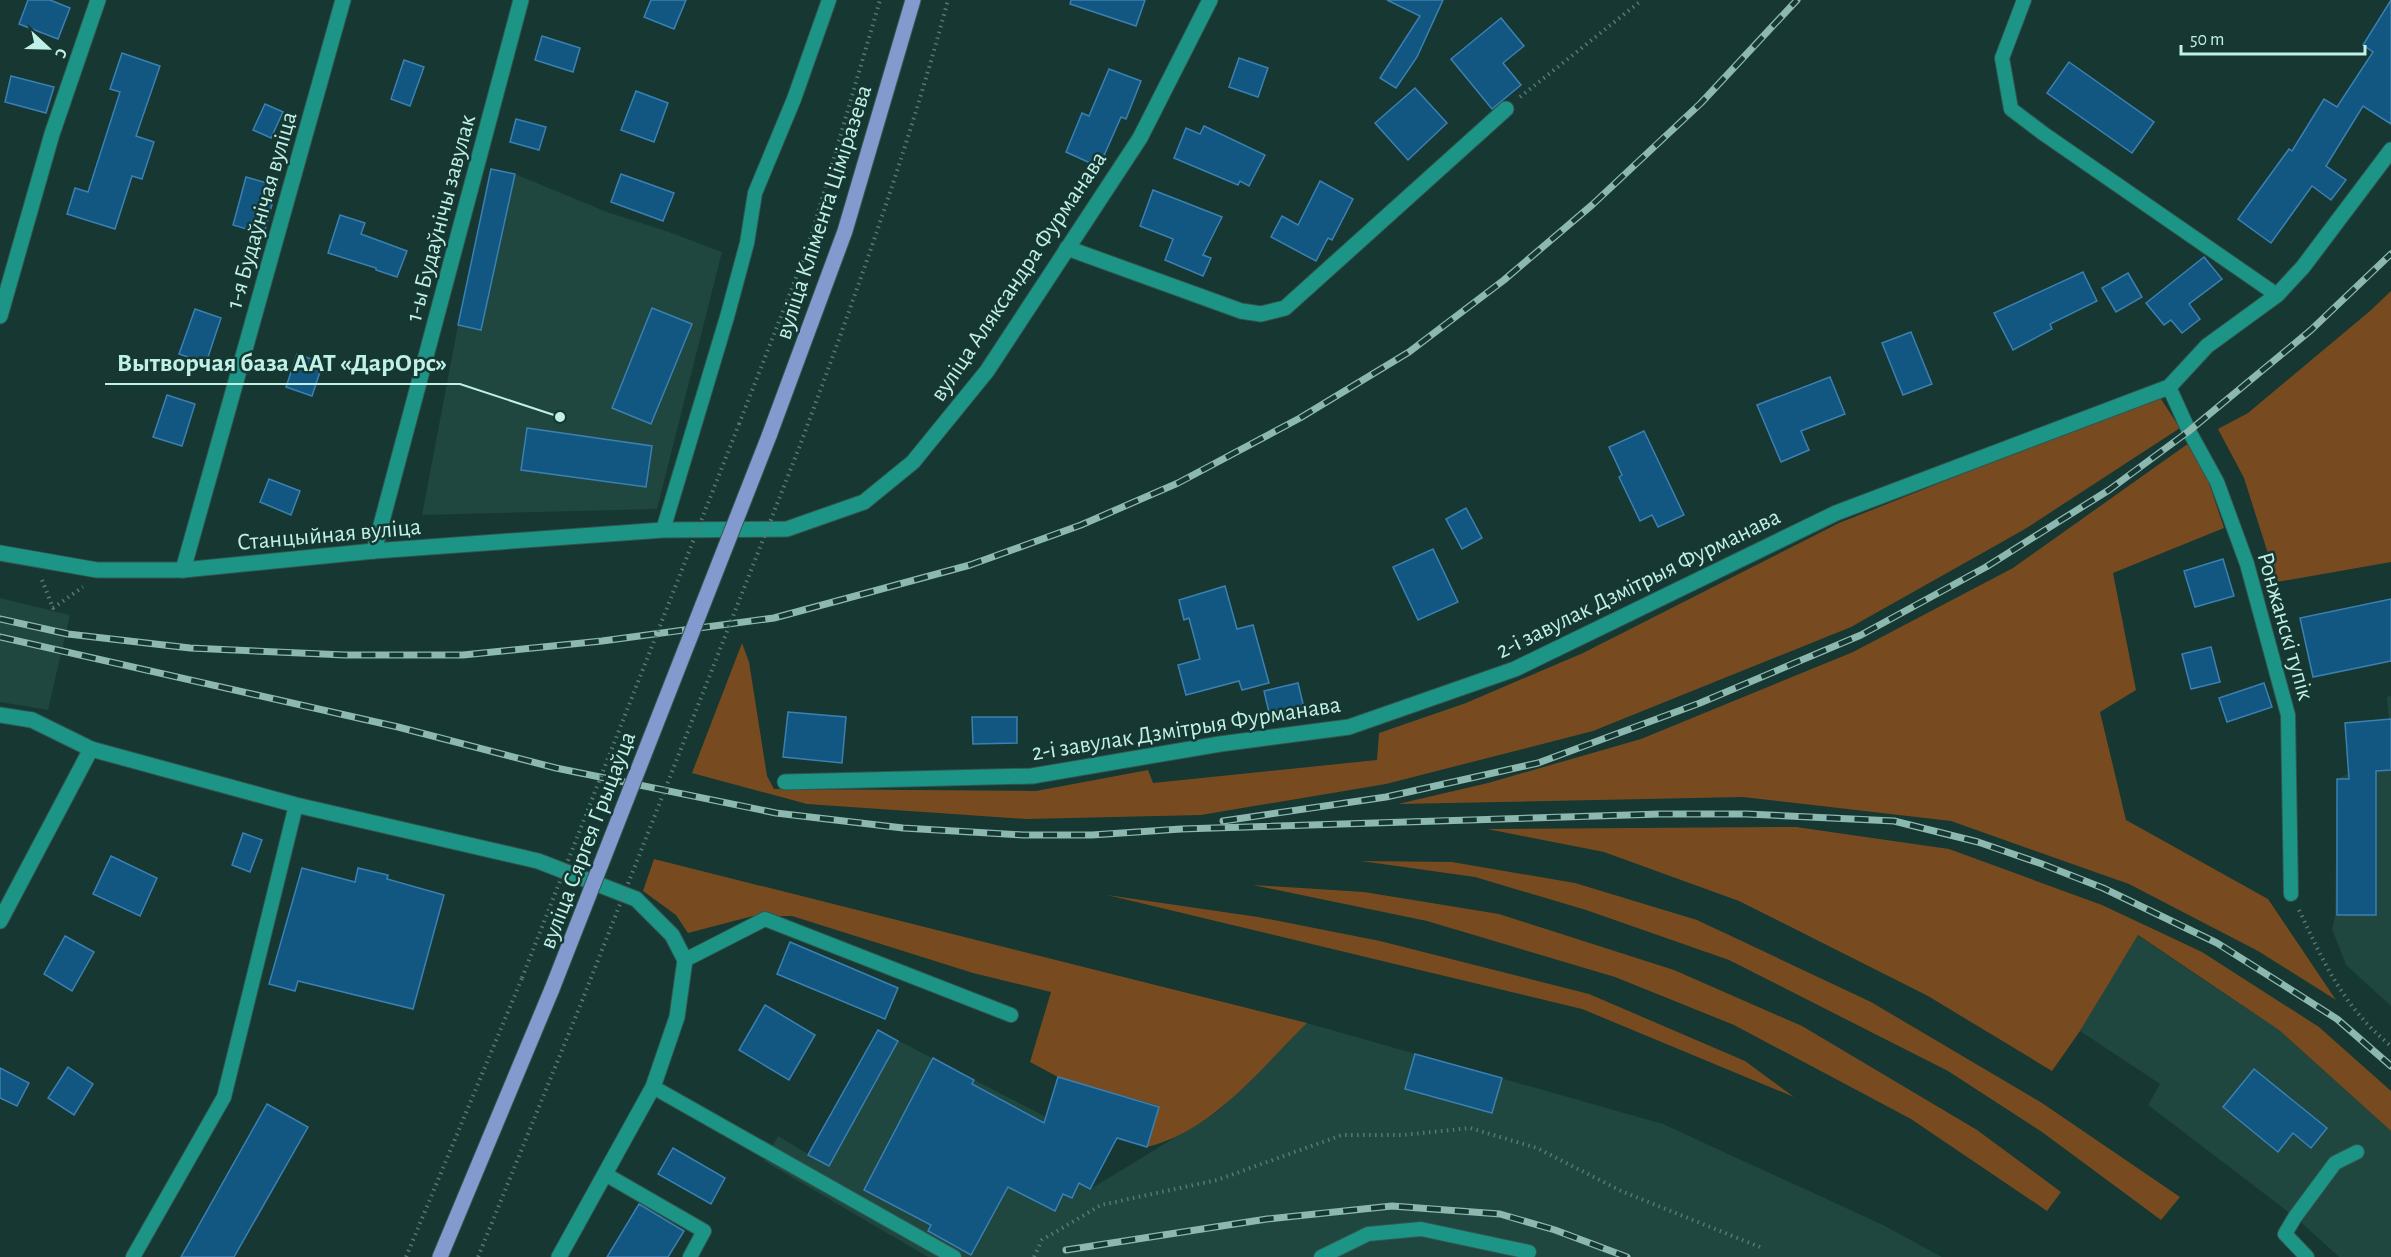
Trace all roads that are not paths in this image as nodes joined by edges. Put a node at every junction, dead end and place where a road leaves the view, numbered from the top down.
1 (98, 0) edge
2 (343, 0) edge
3 (521, 0) edge
4 (829, 0) edge
5 (913, 0) edge
6 (1210, 0) edge
7 (2024, 0) edge
8 (1506, 109) road end
9 (2391, 150) edge
10 (1067, 248) junction
11 (2277, 295) junction
12 (0, 316) edge
13 (2169, 387) junction
14 (770, 436) joint
15 (663, 530) junction
16 (374, 551) junction
17 (0, 553) edge
18 (183, 570) junction
19 (0, 715) edge
20 (91, 749) junction
21 (785, 782) dead end
22 (296, 805) junction
23 (2291, 894) road end
24 (0, 921) edge
25 (685, 960) junction
26 (1011, 1015) dead end
27 (653, 1087) junction
28 (2357, 1152) dead end
29 (605, 1173) junction
30 (1528, 1252) dead end
31 (133, 1257) edge
32 (440, 1257) edge
33 (559, 1257) edge
34 (690, 1257) edge
35 (954, 1257) edge
36 (1321, 1257) edge
37 (2307, 1257) edge

1 - 12 street
2 - 18 street, 1-я Будаўнічая вуліца
3 - 16 street, 1-ы Будаўнічы завулак
4 - 15 lane
5 - 14 main road, вуліца Клімента Ціміразева
6 - 10 street, вуліца Аляксандра Фурманава
7 - 11 lane
8 - 10 street
9 - 11 street, 2-і завулак Дзмітрыя Фурманава
10 - 15 street, вуліца Аляксандра Фурманава
11 - 13 street, 2-і завулак Дзмітрыя Фурманава
13 - 21 street, 2-і завулак Дзмітрыя Фурманава
13 - 23 lane, Ронжанскі тупік
14 - 32 main road, вуліца Сяргея Грыцаўца, bridge
15 - 16 street, Станцыйная вуліца
16 - 18 street, Станцыйная вуліца
17 - 18 street, Станцыйная вуліца
19 - 20 street
20 - 22 street
20 - 24 street
22 - 25 street
22 - 31 lane
25 - 26 lane
25 - 27 street
27 - 29 street
27 - 35 lane
28 - 37 lane
29 - 33 street
29 - 34 lane
30 - 36 lane

